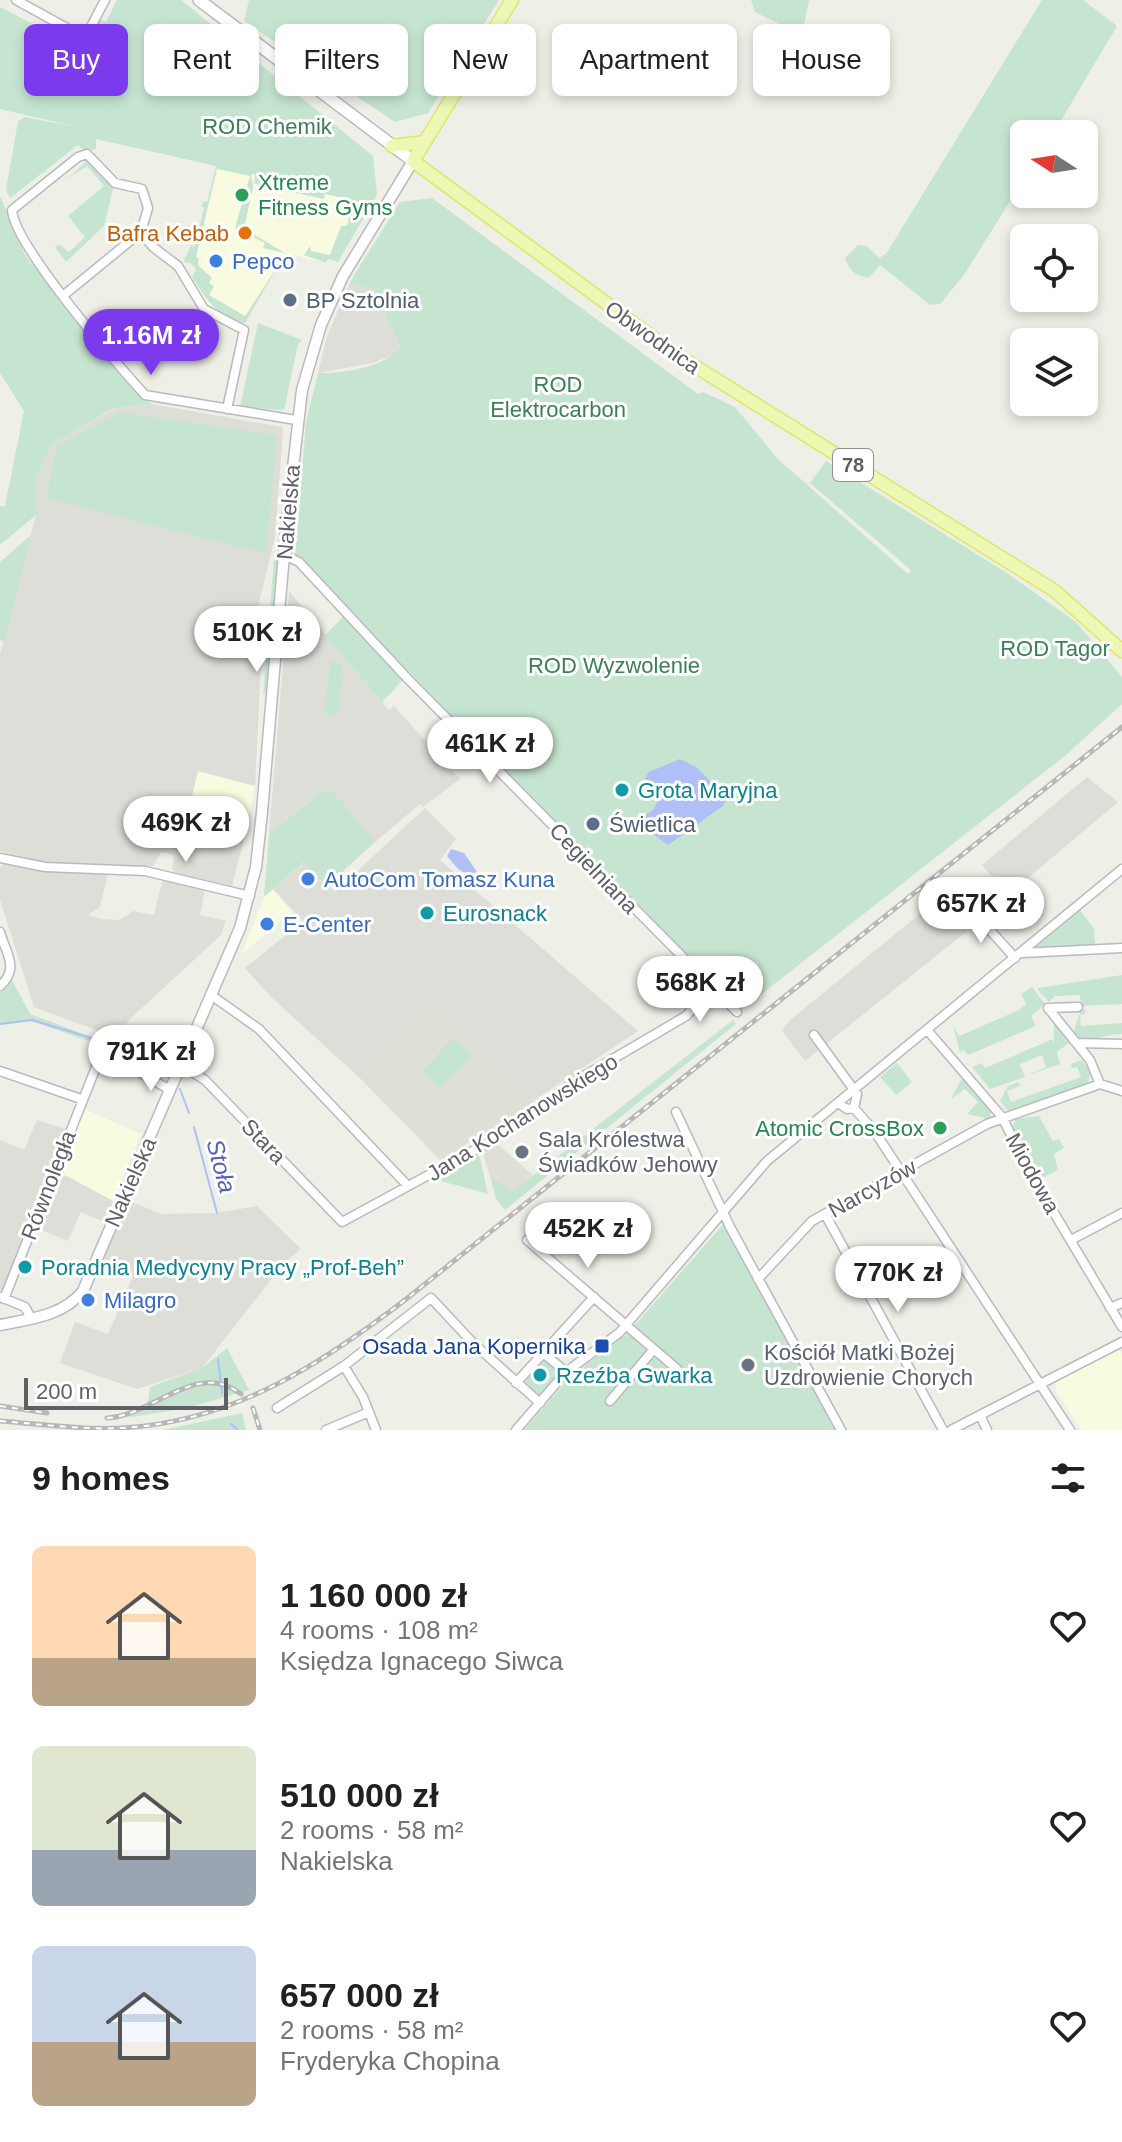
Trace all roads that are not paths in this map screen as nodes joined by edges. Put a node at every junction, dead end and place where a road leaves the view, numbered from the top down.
1 (16, 0) edge
2 (105, 0) edge
3 (199, 0) edge
4 (512, 0) edge
5 (425, 142) junction
6 (392, 146) junction
7 (413, 161) junction
8 (141, 232) junction
9 (64, 295) junction
10 (123, 342) dead end
11 (110, 352) junction
12 (227, 409) junction
13 (296, 420) junction
14 (284, 555) junction
15 (1122, 651) edge
16 (0, 858) edge
17 (1122, 869) edge
18 (250, 896) junction
19 (972, 910) dead end
20 (0, 932) edge
21 (1122, 948) edge
22 (1018, 955) junction
23 (0, 986) edge
24 (711, 988) junction
25 (211, 995) junction
26 (1078, 1007) dead end
27 (737, 1012) dead end
28 (928, 1031) junction
29 (814, 1035) dead end
30 (1077, 1043) junction
31 (1122, 1044) edge
32 (181, 1065) junction
33 (0, 1071) edge
34 (1100, 1084) junction
35 (170, 1090) junction
36 (854, 1090) junction
37 (1122, 1091) edge
38 (81, 1099) junction
39 (838, 1103) junction
40 (854, 1108) junction
41 (676, 1112) dead end
42 (1002, 1117) junction
43 (903, 1172) junction
44 (408, 1186) junction
45 (724, 1213) junction
46 (1122, 1213) edge
47 (825, 1214) junction
48 (342, 1222) joint
49 (527, 1240) dead end
50 (1071, 1240) junction
51 (758, 1279) junction
52 (594, 1297) junction
53 (2, 1298) edge
54 (1122, 1303) edge
55 (1110, 1308) junction
56 (31, 1318) junction
57 (0, 1325) edge
58 (627, 1325) junction
59 (1122, 1327) edge
60 (1122, 1342) edge
61 (654, 1349) junction
62 (542, 1352) junction
63 (344, 1366) junction
64 (677, 1369) dead end
65 (566, 1372) junction
66 (516, 1383) junction
67 (1040, 1383) junction
68 (610, 1401) dead end
69 (540, 1403) junction
70 (277, 1408) dead end
71 (369, 1412) junction
72 (980, 1415) junction
73 (326, 1430) edge
74 (376, 1430) edge
75 (516, 1430) edge
76 (841, 1430) edge
77 (943, 1430) edge
78 (951, 1430) edge
79 (987, 1430) edge
80 (1070, 1430) edge

1 - 2 street
3 - 6 main road, Obwodnica
4 - 5 main road
5 - 6 main road
5 - 7 main road
6 - 7 main road, Obwodnica
7 - 13 street, Nakielska
7 - 15 main road, Obwodnica / 78
8 - 9 street
8 - 9 street
8 - 12 street
9 - 11 street
10 - 11 street
11 - 12 street
12 - 13 street
13 - 14 street, Nakielska
14 - 18 street, Nakielska
14 - 24 street, Cegielniana
16 - 18 street
17 - 22 street
18 - 25 street, Nakielska
19 - 22 street
20 - 23 street
21 - 22 street
22 - 28 street
24 - 27 street, Cegielniana
24 - 44 street, Jana Kochanowskiego
25 - 32 street, Nakielska
25 - 44 street, Jana Kochanowskiego
26 - 30 street
28 - 36 street
28 - 42 street, Miodowa
29 - 36 street
30 - 31 street
30 - 34 street
32 - 35 street, Nakielska
32 - 48 street, Stara
33 - 38 street
34 - 37 street
34 - 42 street, Narcyzów
35 - 38 street, Równoległa
35 - 56 street, Nakielska
36 - 39 street
36 - 40 street
38 - 53 street, Równoległa
39 - 40 street
39 - 45 street
40 - 43 street
41 - 45 street
42 - 43 street, Narcyzów
42 - 50 street, Miodowa
43 - 47 street, Narcyzów
43 - 67 street
44 - 48 street, Jana Kochanowskiego
45 - 51 street
45 - 58 street
46 - 50 street
47 - 51 street, Narcyzów
47 - 77 street
49 - 52 street
50 - 55 street, Miodowa
51 - 76 street
52 - 58 street
52 - 62 street
53 - 56 street
54 - 55 street
55 - 59 street, Miodowa
56 - 57 street, Nakielska
58 - 61 street
58 - 65 street
60 - 67 street
61 - 64 street
61 - 68 street
62 - 65 street
62 - 66 street
63 - 66 street
63 - 70 street
63 - 71 street
65 - 69 street
66 - 69 street
67 - 72 street
67 - 80 street
69 - 75 street
71 - 73 street
71 - 74 street
72 - 78 street
72 - 79 street

